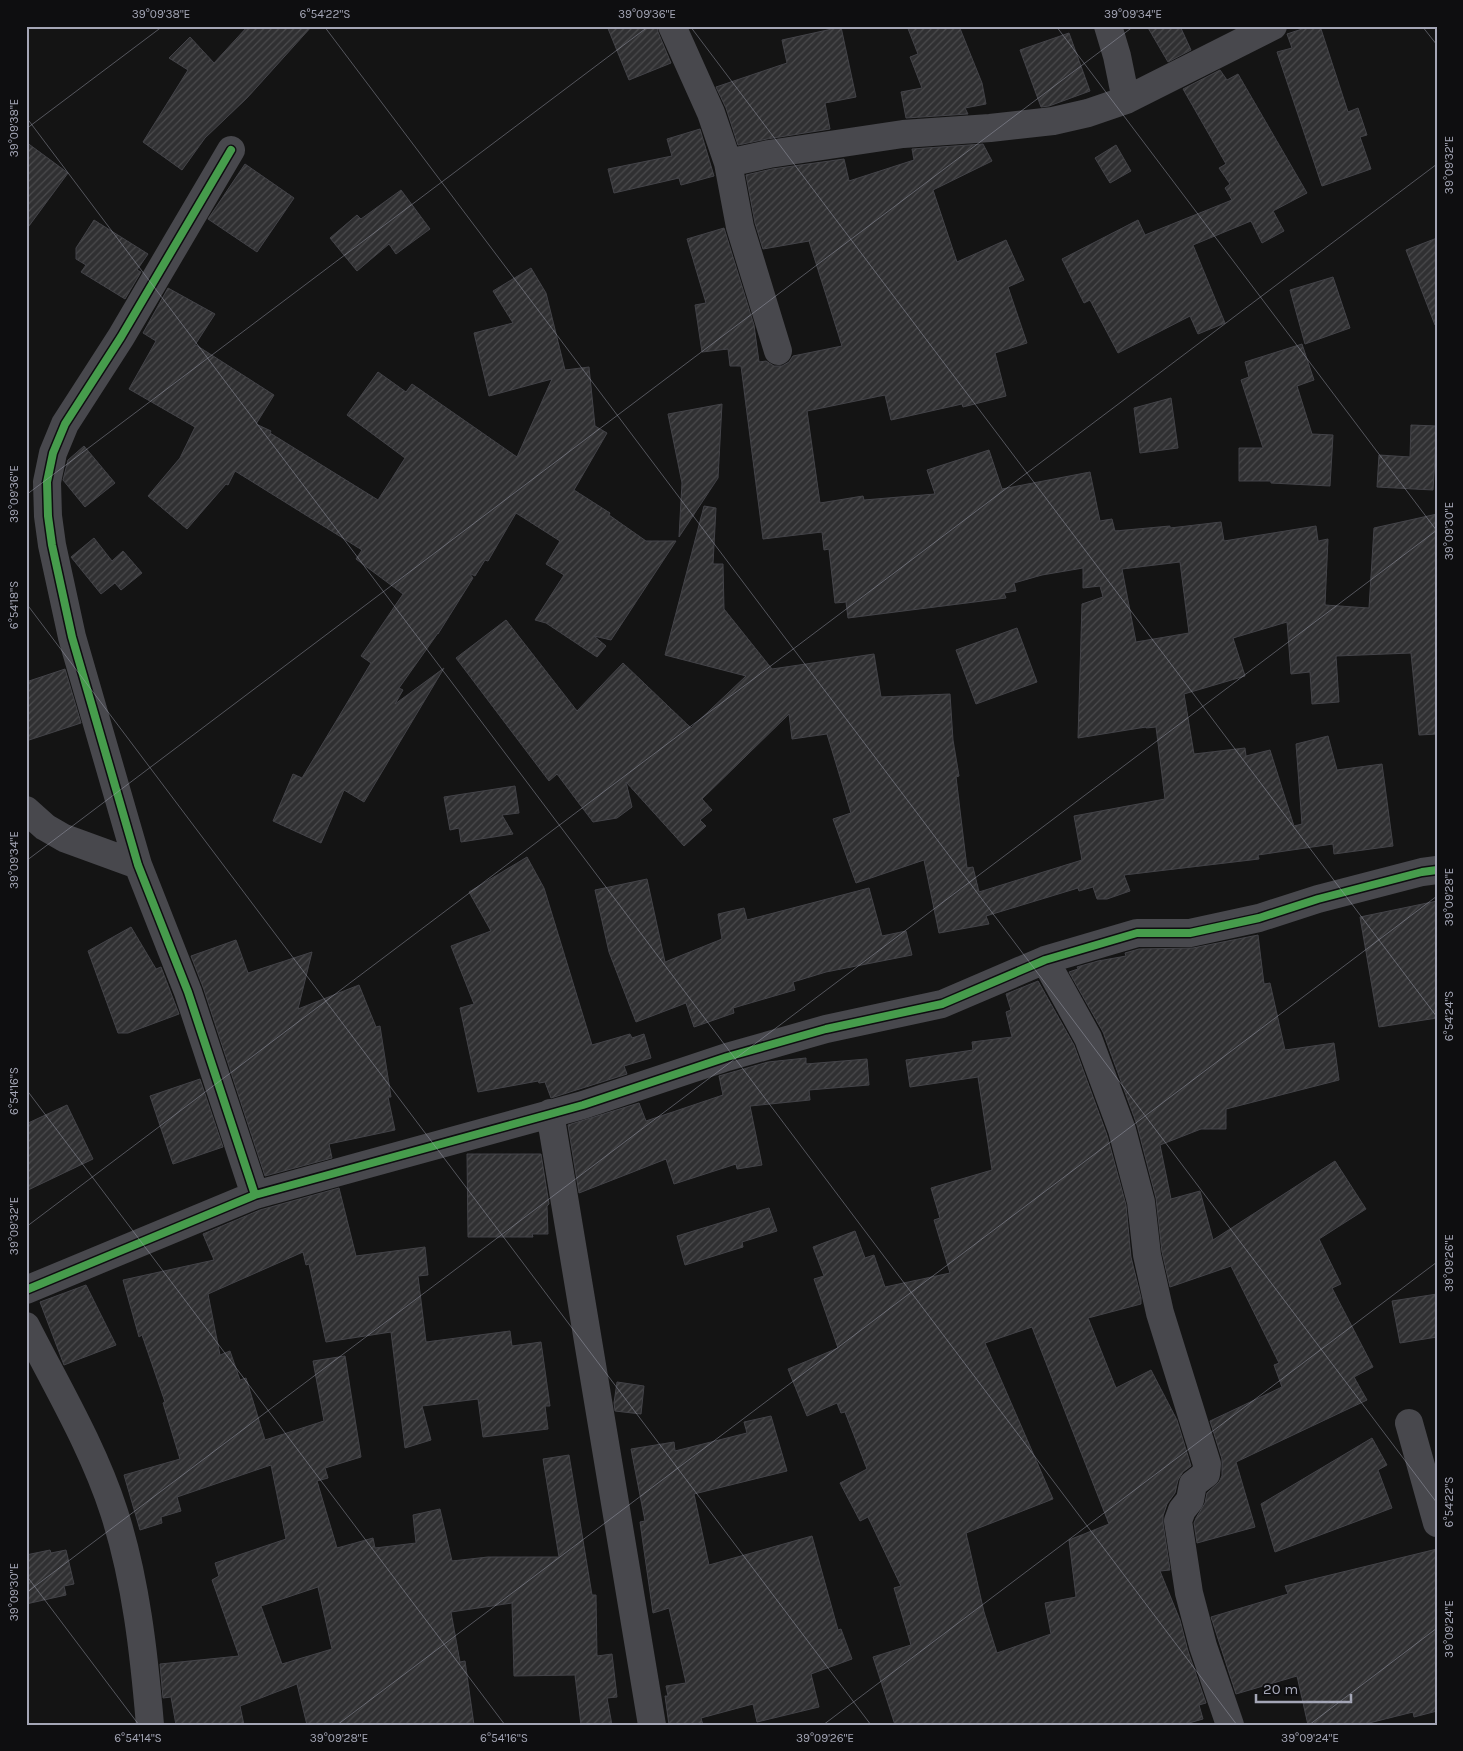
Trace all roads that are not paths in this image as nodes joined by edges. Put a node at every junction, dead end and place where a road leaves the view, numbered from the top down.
1 (672, 26) edge
2 (1108, 26) edge
3 (1273, 26) edge
4 (1240, 34) edge
5 (1126, 100) junction
6 (231, 150) dead end
7 (728, 163) junction
8 (778, 351) dead end
9 (26, 810) edge
10 (138, 865) junction
11 (1437, 870) edge
12 (1045, 960) junction
13 (550, 1113) junction
14 (256, 1196) junction
15 (26, 1290) edge
16 (26, 1326) edge
17 (1409, 1423) dead end
18 (1437, 1523) edge
19 (150, 1725) edge
20 (652, 1725) edge
21 (1230, 1725) edge

1 - 7 street
2 - 5 street
3 - 4 street
4 - 5 street
5 - 7 street
6 - 10 street
7 - 8 street
9 - 10 street
10 - 14 street
11 - 12 street
12 - 13 street
12 - 21 street
13 - 14 street
13 - 20 street
14 - 15 street
16 - 19 street
17 - 18 street

